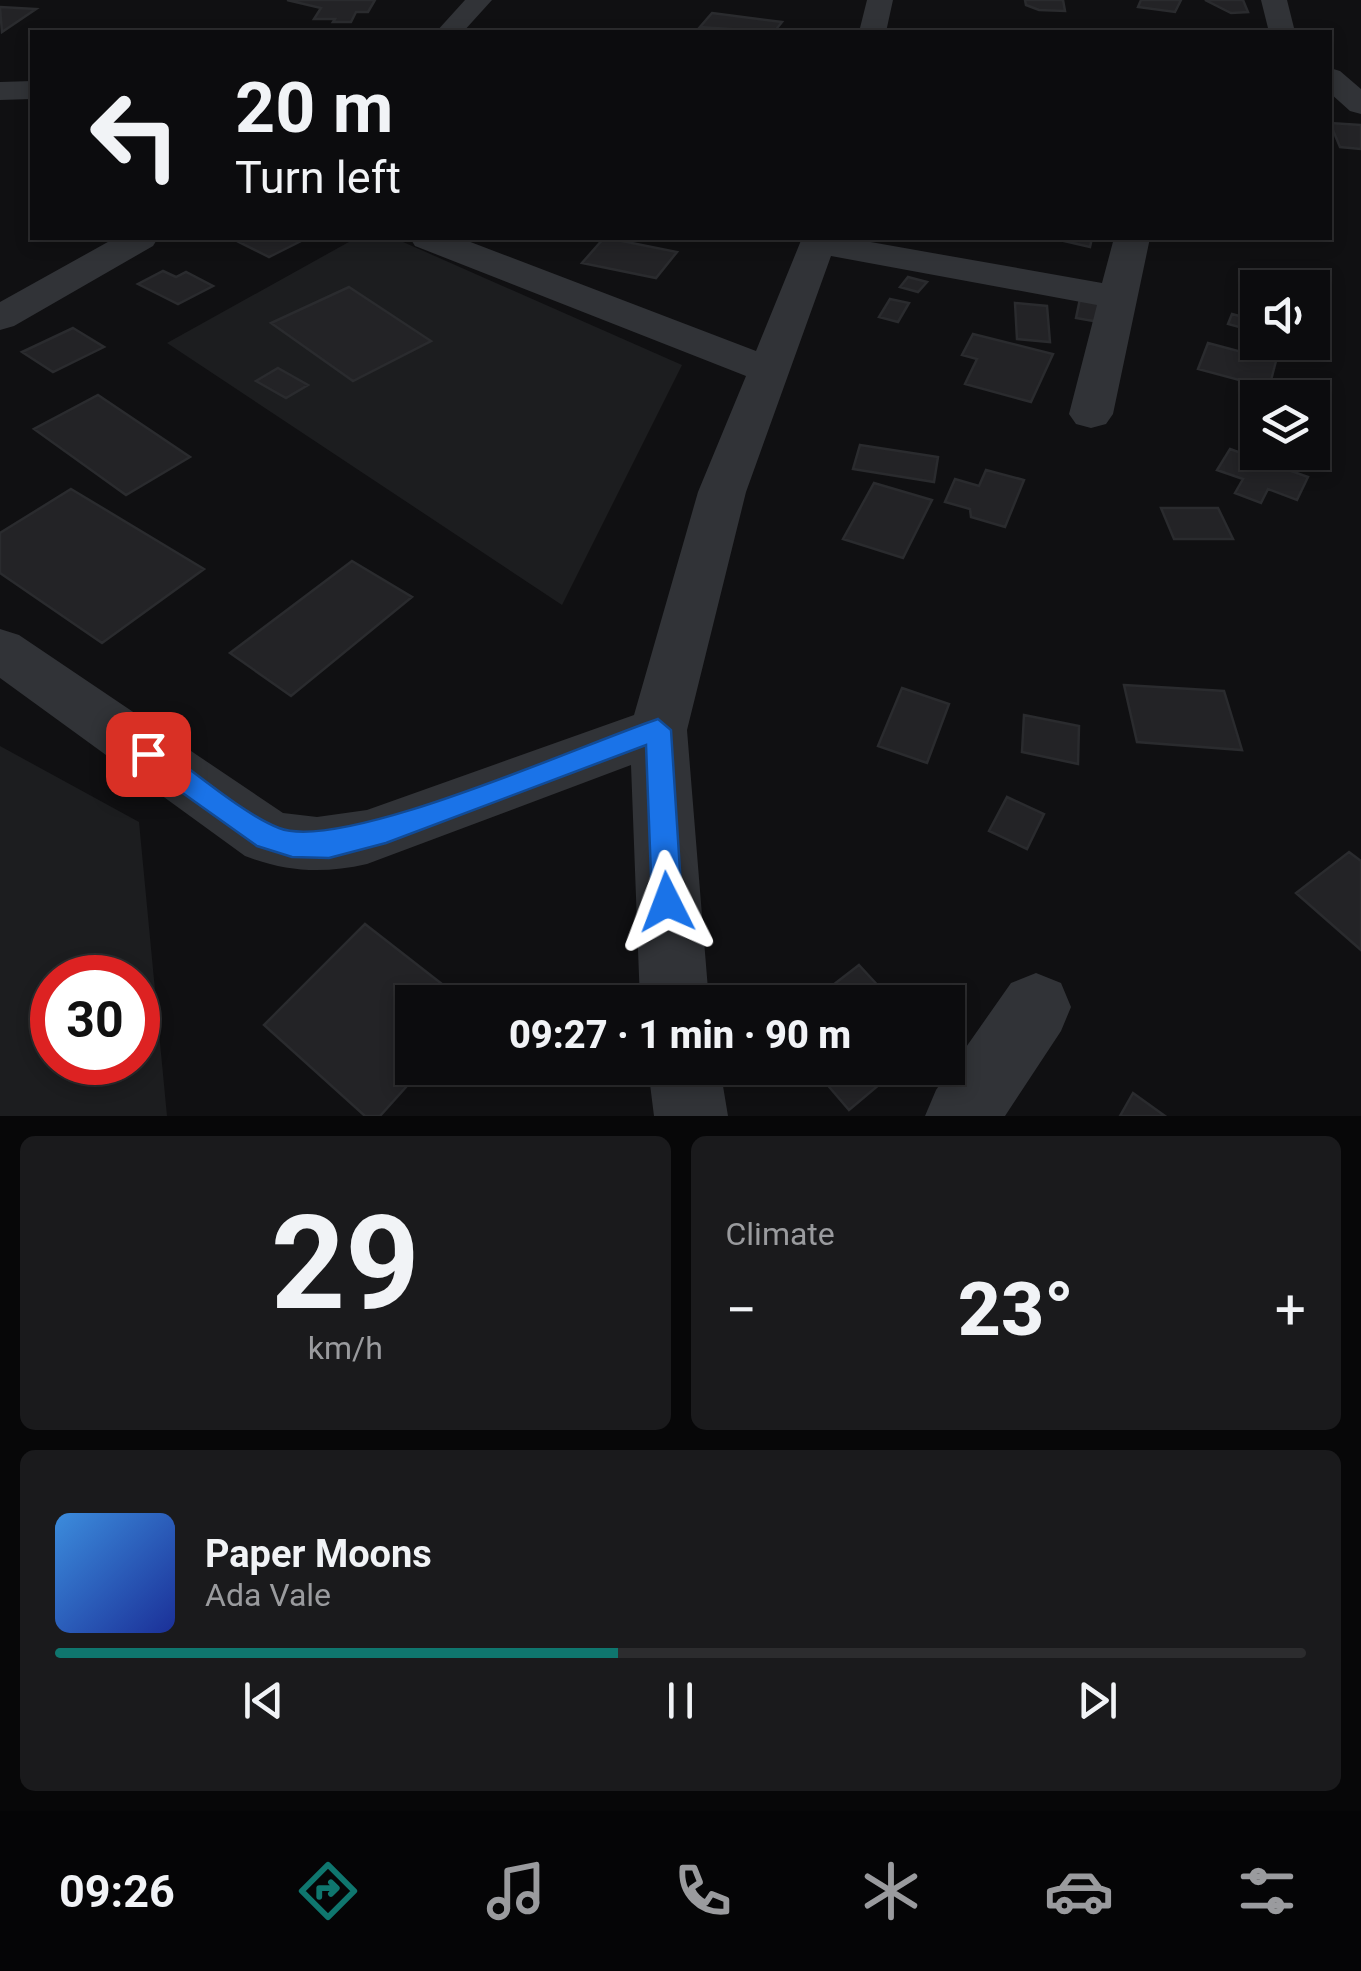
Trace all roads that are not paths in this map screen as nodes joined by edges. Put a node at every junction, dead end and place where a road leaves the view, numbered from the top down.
1 (479, 0) edge
2 (880, 0) edge
3 (1274, 0) edge
4 (451, 30) edge
5 (873, 30) edge
6 (1282, 30) edge
7 (1332, 79) edge
8 (30, 90) edge
9 (0, 91) edge
10 (1361, 105) edge
11 (136, 240) edge
12 (433, 240) edge
13 (819, 240) edge
14 (1132, 240) edge
15 (1121, 298) junction
16 (0, 318) edge
17 (769, 370) junction
18 (1091, 414) dead end
19 (0, 650) edge
20 (658, 730) junction
21 (675, 985) edge
22 (1036, 1007) dead end
23 (686, 1085) edge
24 (691, 1116) edge
25 (962, 1116) edge

1 - 4 street
2 - 5 street
3 - 6 street
7 - 10 street
8 - 9 street
11 - 16 street
12 - 17 street
13 - 15 street
13 - 17 street
14 - 15 street
15 - 18 street
17 - 20 street
19 - 20 street
20 - 21 street
22 - 25 street
23 - 24 street

